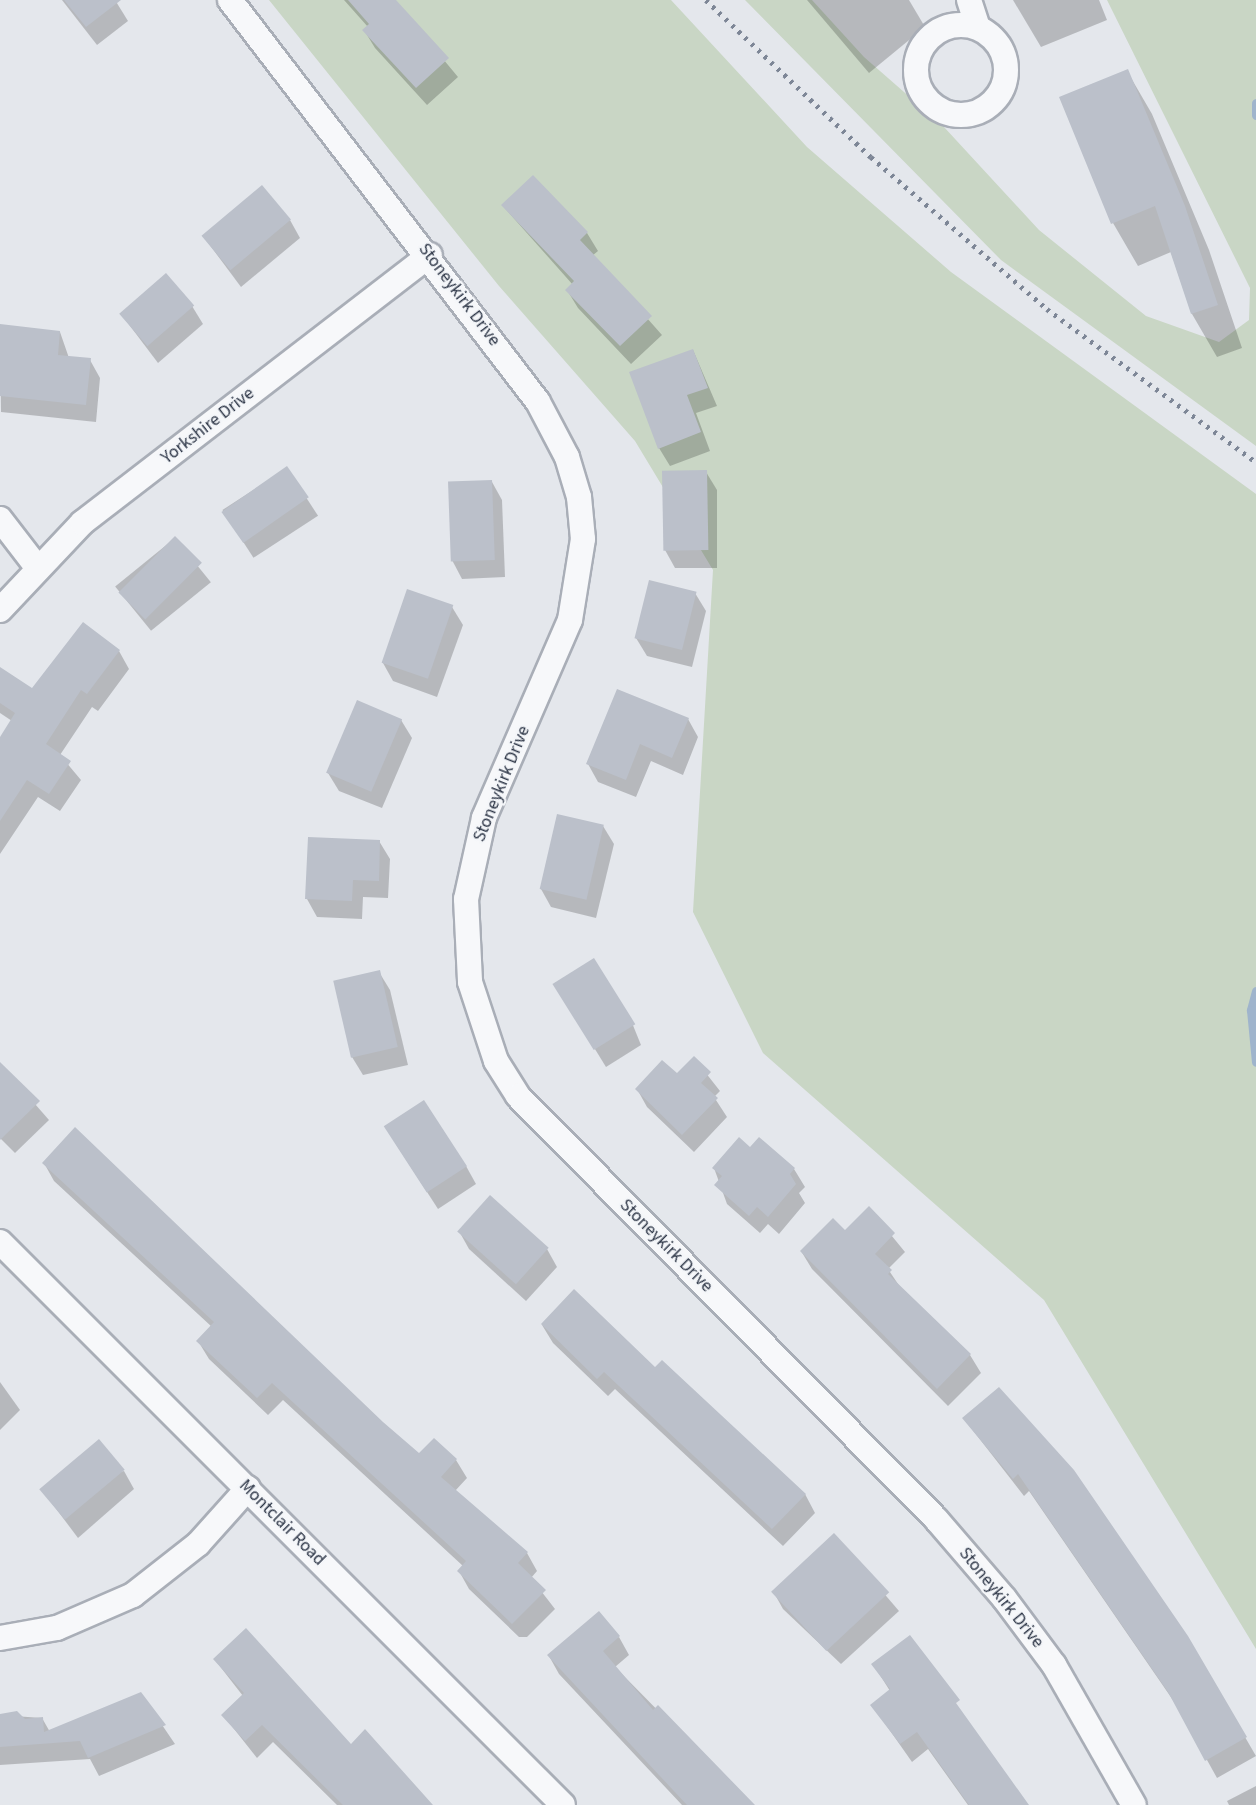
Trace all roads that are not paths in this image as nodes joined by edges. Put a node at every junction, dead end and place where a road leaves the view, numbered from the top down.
1 (230, 0) edge
2 (969, 0) edge
3 (977, 25) dead end
4 (430, 255) junction
5 (0, 519) edge
6 (37, 567) junction
7 (0, 610) edge
8 (0, 1242) edge
9 (248, 1488) junction
10 (0, 1638) edge
11 (563, 1805) edge
12 (1134, 1805) edge

1 - 4 street, Stoneykirk Drive
2 - 3 street
4 - 6 street, Yorkshire Drive
4 - 12 street, Stoneykirk Drive
5 - 6 street
6 - 7 street, Yorkshire Drive
8 - 9 street, Montclair Road
9 - 10 street
9 - 11 street, Montclair Road

